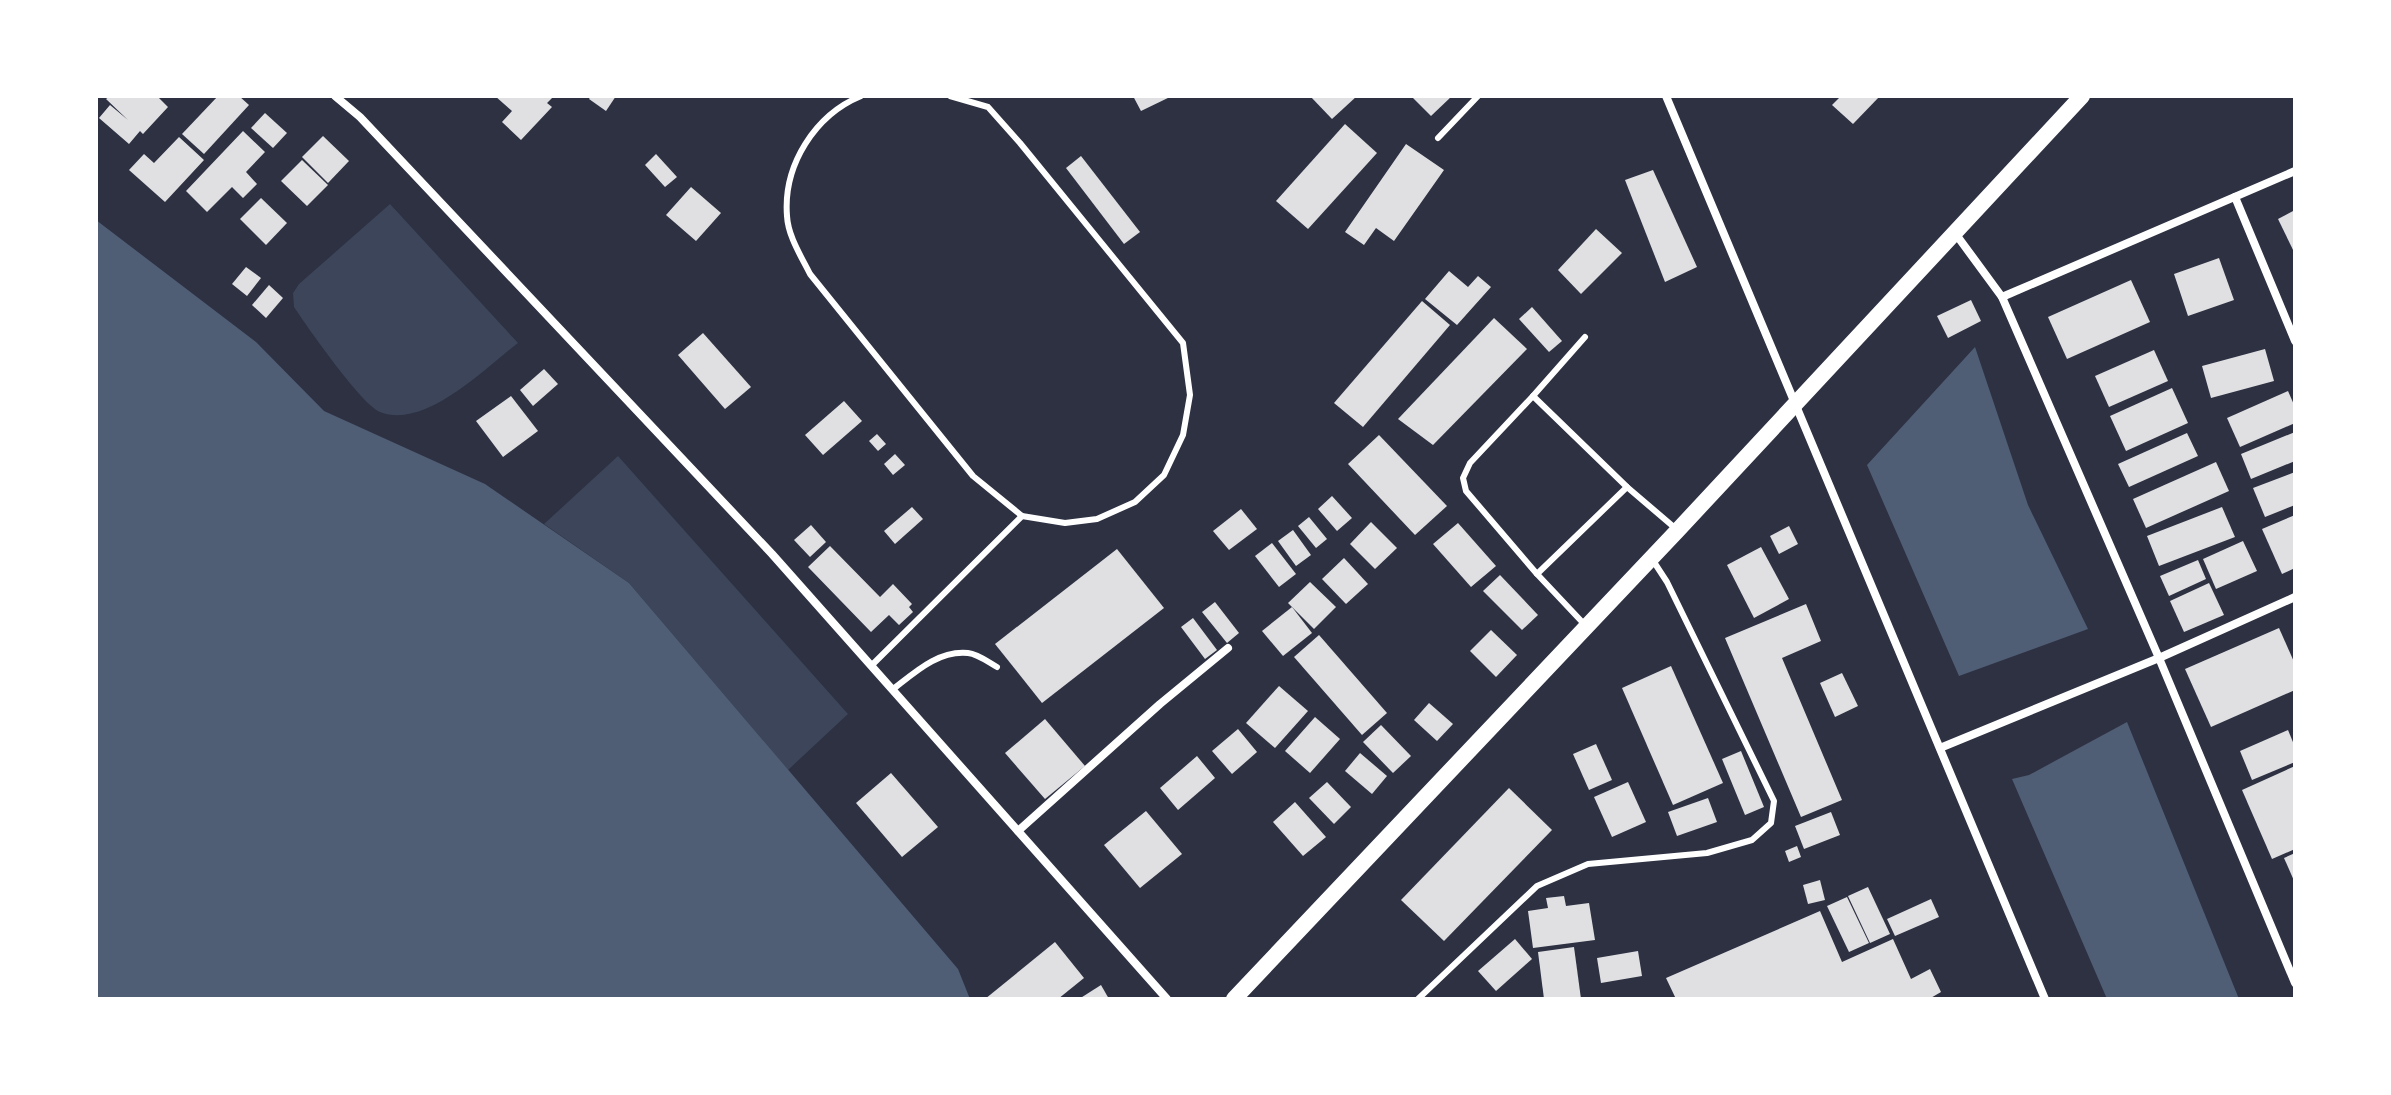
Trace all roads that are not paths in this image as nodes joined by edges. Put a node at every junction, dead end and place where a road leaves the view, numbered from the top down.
1 (335, 96) edge
2 (861, 96) edge
3 (950, 96) edge
4 (1478, 96) edge
5 (1666, 96) edge
6 (2082, 96) edge
7 (1438, 138) dead end
8 (2295, 171) edge
9 (2235, 197) junction
10 (1954, 233) junction
11 (2002, 297) junction
12 (1585, 337) dead end
13 (2295, 341) edge
14 (1533, 396) junction
15 (1795, 402) junction
16 (1627, 487) junction
17 (1022, 516) junction
18 (1678, 530) junction
19 (1651, 558) junction
20 (1537, 574) junction
21 (2295, 597) edge
22 (1585, 625) junction
23 (1228, 648) dead end
24 (2159, 658) junction
25 (871, 666) junction
26 (997, 667) dead end
27 (892, 690) junction
28 (1940, 748) junction
29 (1018, 831) junction
30 (2295, 983) edge
31 (1167, 999) edge
32 (1234, 999) edge
33 (1418, 999) edge
34 (2045, 999) edge

1 - 25 street
2 - 17 lane
3 - 17 lane
4 - 7 lane
5 - 15 street
6 - 10 main road
8 - 9 street
9 - 11 street
9 - 13 street
10 - 11 street
10 - 15 main road
11 - 24 street
12 - 14 lane
14 - 16 lane
14 - 20 lane
15 - 18 main road
15 - 28 street
16 - 18 lane
16 - 20 lane
17 - 25 lane
18 - 19 main road
19 - 22 main road
19 - 33 lane
20 - 22 lane
21 - 24 street
22 - 32 main road
23 - 29 street
24 - 28 street
24 - 30 street
25 - 27 street
26 - 27 lane
27 - 29 street
28 - 34 street
29 - 31 street

